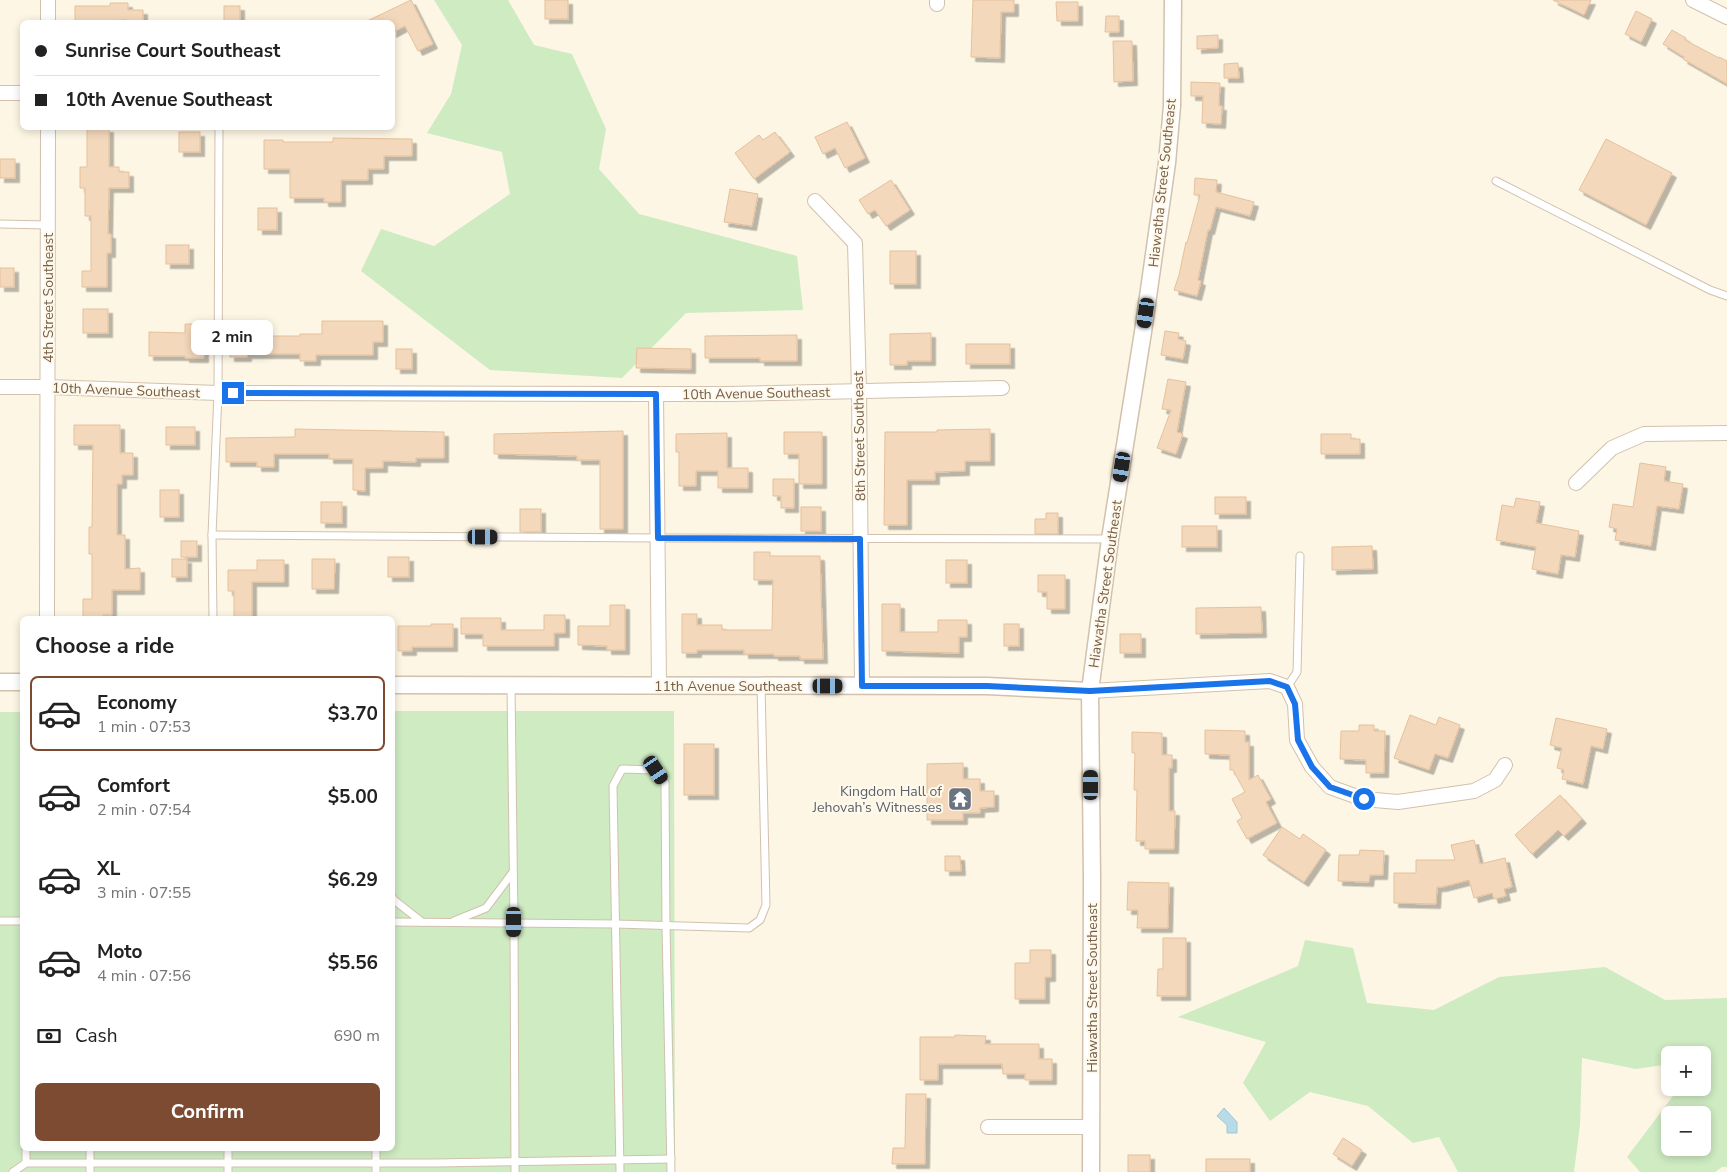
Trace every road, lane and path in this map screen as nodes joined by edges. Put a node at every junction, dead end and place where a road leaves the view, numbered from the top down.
1 (48, 0) edge
2 (1173, 0) edge
3 (1693, 0) edge
4 (1727, 17) edge
5 (48, 20) edge
6 (20, 92) edge
7 (0, 93) edge
8 (48, 130) edge
9 (219, 130) edge
10 (1496, 182) dead end
11 (815, 201) dead end
12 (0, 224) edge
13 (48, 224) junction
14 (1727, 296) edge
15 (0, 387) edge
16 (48, 387) junction
17 (1002, 388) dead end
18 (859, 391) junction
19 (218, 393) junction
20 (656, 394) junction
21 (1727, 433) edge
22 (1576, 482) dead end
23 (212, 535) junction
24 (658, 538) junction
25 (860, 539) junction
26 (1110, 539) junction
27 (1300, 556) dead end
28 (48, 616) edge
29 (213, 616) edge
30 (0, 682) edge
31 (20, 682) edge
32 (395, 685) edge
33 (511, 686) junction
34 (659, 686) junction
35 (761, 686) junction
36 (862, 686) junction
37 (1287, 687) junction
38 (1090, 691) junction
39 (1505, 766) dead end
40 (513, 872) junction
41 (395, 901) edge
42 (0, 921) edge
43 (20, 921) edge
44 (395, 922) edge
45 (422, 922) junction
46 (452, 922) junction
47 (514, 922) junction
48 (616, 924) junction
49 (666, 926) junction
50 (988, 1127) dead end
51 (1091, 1127) junction
52 (26, 1151) edge
53 (90, 1151) edge
54 (228, 1151) edge
55 (376, 1151) edge
56 (620, 1160) junction
57 (671, 1160) junction
58 (228, 1162) junction
59 (376, 1162) junction
60 (515, 1162) junction
61 (26, 1163) junction
62 (90, 1163) junction
63 (13, 1172) edge
64 (90, 1172) edge
65 (228, 1172) edge
66 (376, 1172) edge
67 (515, 1172) edge
68 (620, 1172) edge
69 (671, 1172) edge
70 (1091, 1172) edge

1 - 5 street
2 - 26 street, Hiawatha Street Southeast
3 - 4 street
6 - 7 street
8 - 13 street, 4th Street Southeast
9 - 19 lane
10 - 14 lane
11 - 18 street, 8th Street Southeast
12 - 13 lane
13 - 16 street, 4th Street Southeast
15 - 16 street, 10th Avenue Southeast
16 - 19 street, 10th Avenue Southeast
16 - 28 street, 4th Street Southeast
17 - 18 street, 10th Avenue Southeast
18 - 20 street, 10th Avenue Southeast
18 - 25 street, 8th Street Southeast
19 - 20 street, 10th Avenue Southeast
19 - 23 lane
20 - 24 street
21 - 22 street
23 - 24 lane
23 - 29 lane
24 - 25 lane
24 - 34 street
25 - 26 lane
25 - 36 street, 8th Street Southeast
26 - 38 street, Hiawatha Street Southeast
27 - 37 lane
30 - 31 street
32 - 33 street, 11th Avenue Southeast
33 - 34 street, 11th Avenue Southeast
33 - 40 lane
34 - 35 street, 11th Avenue Southeast
35 - 36 street, 11th Avenue Southeast
35 - 49 lane
36 - 38 street, 11th Avenue Southeast
37 - 38 street, 11th Avenue Southeast
37 - 39 street
38 - 51 street, Hiawatha Street Southeast
40 - 46 lane
40 - 47 lane
41 - 45 lane
42 - 43 lane
44 - 45 lane
45 - 46 lane
46 - 47 lane
47 - 48 lane
47 - 60 lane
48 - 49 lane
48 - 49 lane
48 - 56 lane
49 - 57 lane
50 - 51 street
51 - 70 street, Hiawatha Street Southeast
52 - 61 lane
53 - 62 lane
54 - 58 lane
55 - 59 lane
56 - 57 lane
56 - 60 lane
56 - 68 lane
57 - 69 lane
58 - 59 lane
58 - 62 lane
58 - 65 lane
59 - 60 lane
59 - 66 lane
60 - 67 lane
61 - 62 lane
61 - 63 lane
62 - 64 lane

